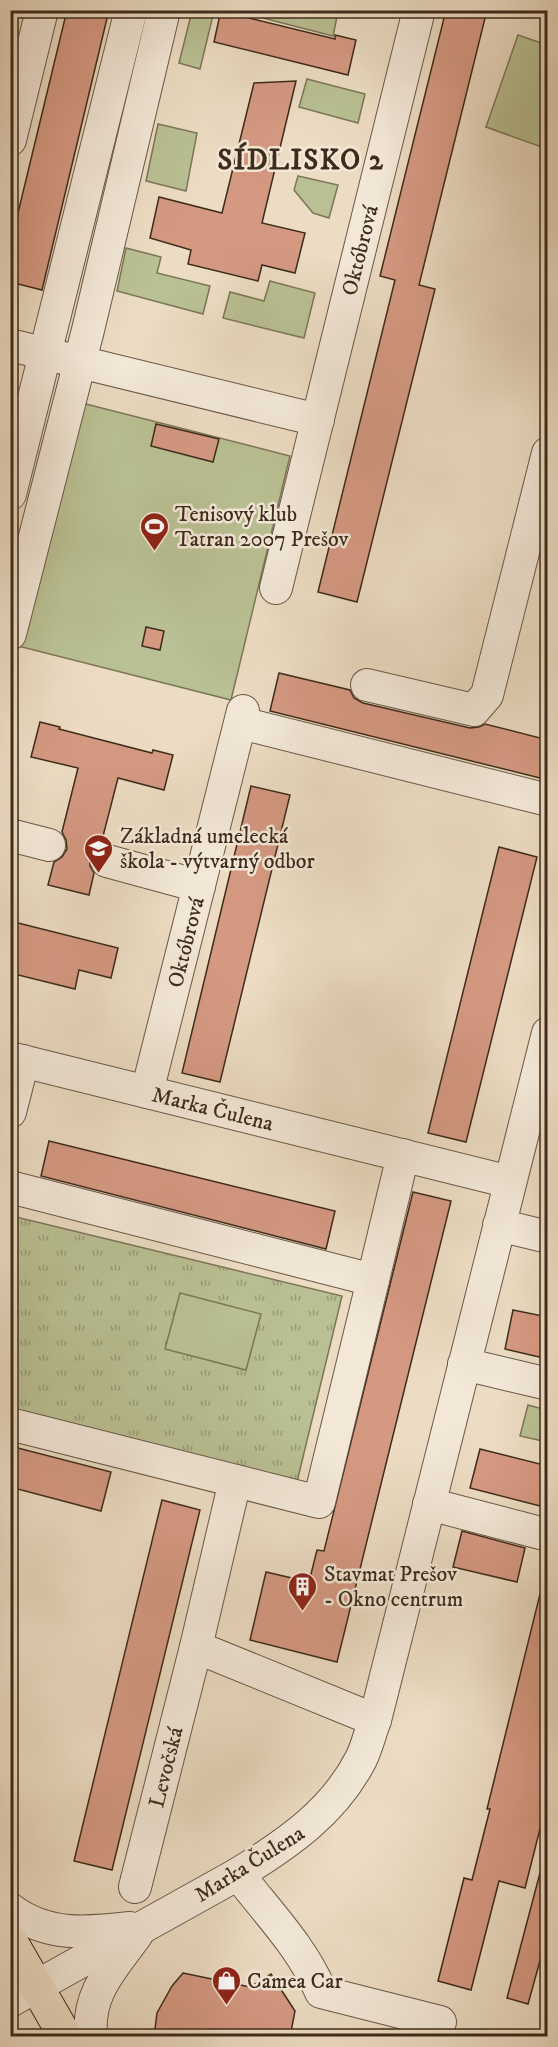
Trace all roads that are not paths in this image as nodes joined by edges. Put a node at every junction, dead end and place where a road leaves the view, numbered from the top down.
1 (42, 10) edge
2 (131, 10) edge
3 (164, 10) edge
4 (419, 10) edge
5 (10, 140) edge
6 (10, 345) edge
7 (45, 354) junction
8 (80, 363) junction
9 (318, 420) junction
10 (548, 453) edge
11 (10, 495) edge
12 (276, 588) dead end
13 (10, 634) edge
14 (367, 685) dead end
15 (548, 800) edge
16 (10, 835) edge
17 (49, 845) dead end
18 (107, 861) dead end
19 (199, 886) junction
20 (548, 1033) edge
21 (17, 1059) edge
22 (541, 1085) edge
23 (147, 1092) junction
24 (10, 1112) edge
25 (403, 1155) junction
26 (510, 1182) junction
27 (10, 1187) edge
28 (499, 1225) junction
29 (548, 1237) edge
30 (373, 1280) junction
31 (464, 1364) junction
32 (548, 1384) edge
33 (10, 1424) edge
34 (235, 1481) junction
35 (429, 1504) junction
36 (548, 1535) edge
37 (196, 1647) junction
38 (375, 1720) junction
39 (238, 1874) junction
40 (135, 1887) dead end
41 (10, 1909) edge
42 (143, 1926) junction
43 (10, 1940) edge
44 (24, 1994) edge
45 (440, 2022) dead end
46 (65, 2037) edge
47 (91, 2037) edge

1 - 5 street
2 - 7 street
3 - 8 street
4 - 9 street, Októbrová
6 - 7 street
7 - 8 street
7 - 11 street
8 - 9 street
8 - 13 street
9 - 12 street, Októbrová
10 - 14 street
15 - 19 street, Októbrová
16 - 17 street
18 - 19 street
19 - 23 street, Októbrová
20 - 22 street, Marka Čulena
21 - 23 street, Marka Čulena
21 - 24 street
22 - 26 street, Marka Čulena
23 - 25 street, Marka Čulena
25 - 26 street, Marka Čulena
25 - 30 street
26 - 28 street, Marka Čulena
27 - 30 street
28 - 29 street
28 - 31 street, Marka Čulena
30 - 34 street
31 - 32 street
31 - 35 street, Marka Čulena
33 - 34 street
34 - 37 street, Levočská
35 - 36 street
35 - 38 street, Marka Čulena
37 - 38 street
37 - 40 street, Levočská
38 - 39 street, Marka Čulena
39 - 42 street, Marka Čulena
39 - 45 street
41 - 42 street
42 - 44 street, Marka Čulena
42 - 47 street
43 - 44 main road
44 - 46 main road

